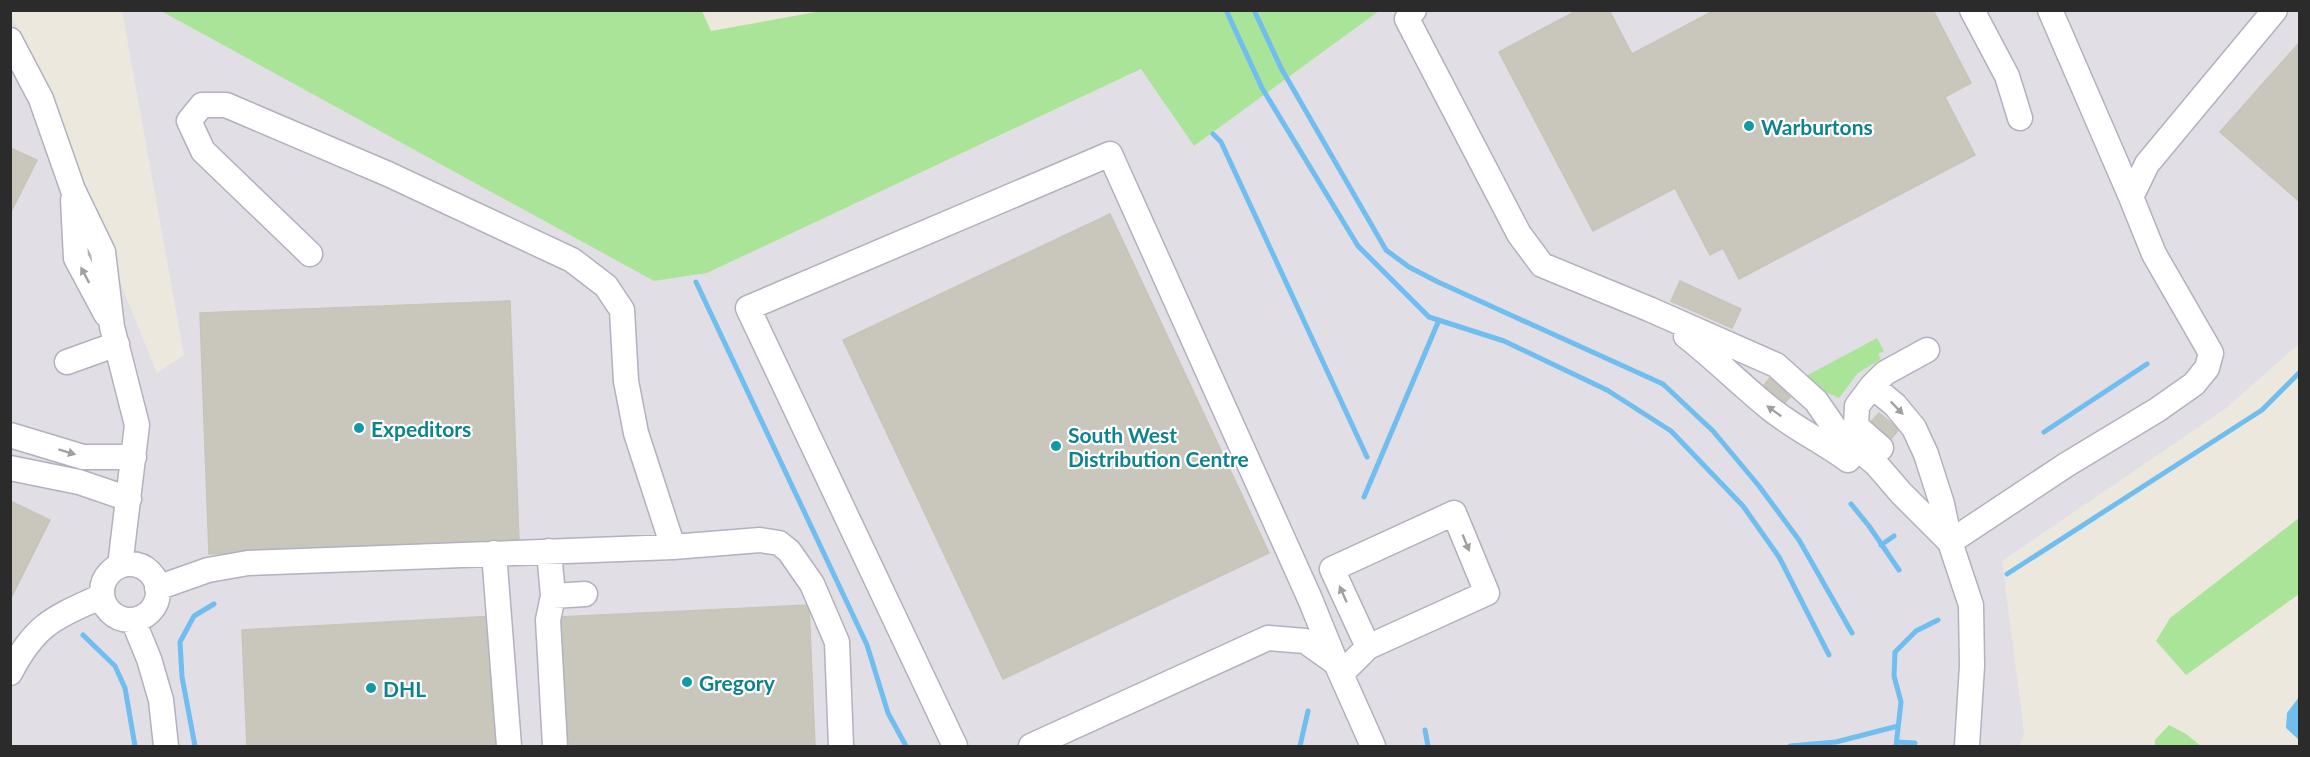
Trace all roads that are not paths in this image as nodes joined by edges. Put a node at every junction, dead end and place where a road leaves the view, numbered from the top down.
1 (1414, 10) edge
2 (1972, 10) edge
3 (2050, 10) edge
4 (2275, 10) edge
5 (10, 40) edge
6 (2020, 118) dead end
7 (2131, 197) junction
8 (310, 254) dead end
9 (1649, 309) junction
10 (114, 335) junction
11 (1927, 350) dead end
12 (66, 362) dead end
13 (1872, 386) junction
14 (1816, 401) junction
15 (1857, 406) junction
16 (10, 435) edge
17 (134, 457) junction
18 (10, 468) edge
19 (1901, 493) junction
20 (129, 499) junction
21 (1921, 513) junction
22 (1950, 542) junction
23 (673, 547) junction
24 (549, 551) junction
25 (494, 553) junction
26 (120, 566) junction
27 (157, 588) junction
28 (585, 594) dead end
29 (102, 596) junction
30 (553, 596) junction
31 (133, 620) junction
32 (1368, 647) junction
33 (1338, 668) junction
34 (10, 673) edge
35 (166, 747) edge
36 (508, 747) edge
37 (555, 747) edge
38 (841, 747) edge
39 (955, 747) edge
40 (1031, 747) edge
41 (1374, 747) edge
42 (1967, 747) edge

1 - 9 street
2 - 6 street
3 - 7 street
4 - 7 street
5 - 10 street
7 - 22 street
8 - 23 street
9 - 14 street
19 -> 9 street
10 - 12 street
10 - 17 street
11 - 13 street
13 - 15 street
13 -> 22 street
14 - 15 street
14 - 19 street
15 - 21 street
16 -> 17 street
17 - 20 street
18 - 20 street
19 - 21 street
20 - 26 street
21 - 22 street
22 - 42 street
23 - 24 street
23 - 38 street
24 - 25 street
24 - 30 street
25 - 27 street
25 - 36 street
26 - 27 street
26 - 29 street
27 - 31 street
28 - 30 street
29 - 31 street
29 - 34 street
30 - 37 street
31 - 35 street
32 -> 32 street
32 - 33 street
33 - 39 street
33 - 40 street
33 - 41 street

